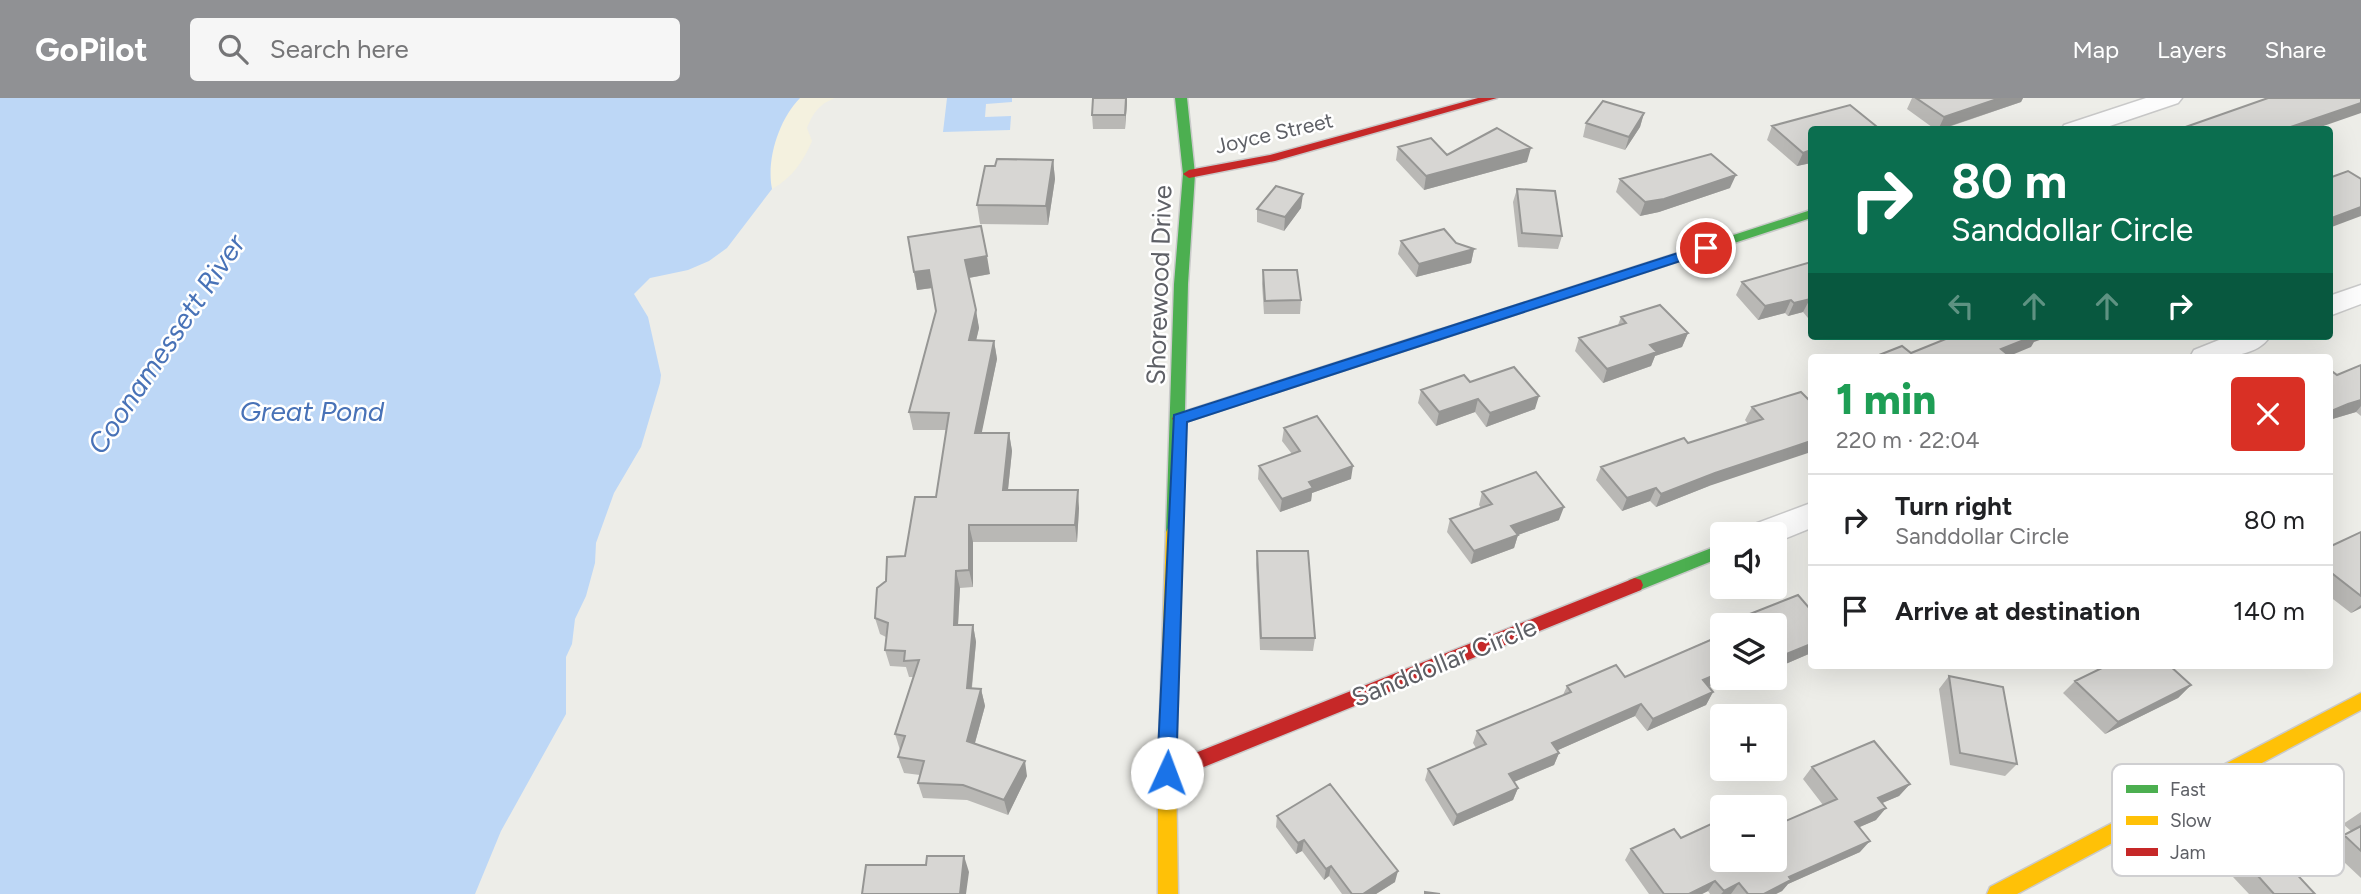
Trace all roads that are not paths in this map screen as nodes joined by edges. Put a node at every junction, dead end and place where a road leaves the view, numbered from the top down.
1 (1181, 98) edge
2 (1491, 98) edge
3 (2170, 98) edge
4 (2085, 126) edge
5 (1189, 174) junction
6 (1808, 215) edge
7 (2361, 294) edge
8 (2333, 305) edge
9 (2246, 340) edge
10 (2211, 354) edge
11 (1179, 419) junction
12 (1808, 515) edge
13 (1787, 524) edge
14 (1710, 555) edge
15 (2361, 701) edge
16 (2242, 764) edge
17 (1167, 773) junction
18 (2112, 833) edge
19 (1168, 894) edge
20 (1997, 894) edge

1 - 5 street, Shorewood Drive
2 - 5 street, Joyce Street
3 - 4 street
5 - 11 street, Shorewood Drive
6 - 11 street
7 - 8 street
9 - 10 street
11 - 17 street, Shorewood Drive
12 - 13 street
14 - 17 street, Sanddollar Circle
15 - 16 street
17 - 19 street, Shorewood Drive
18 - 20 street

